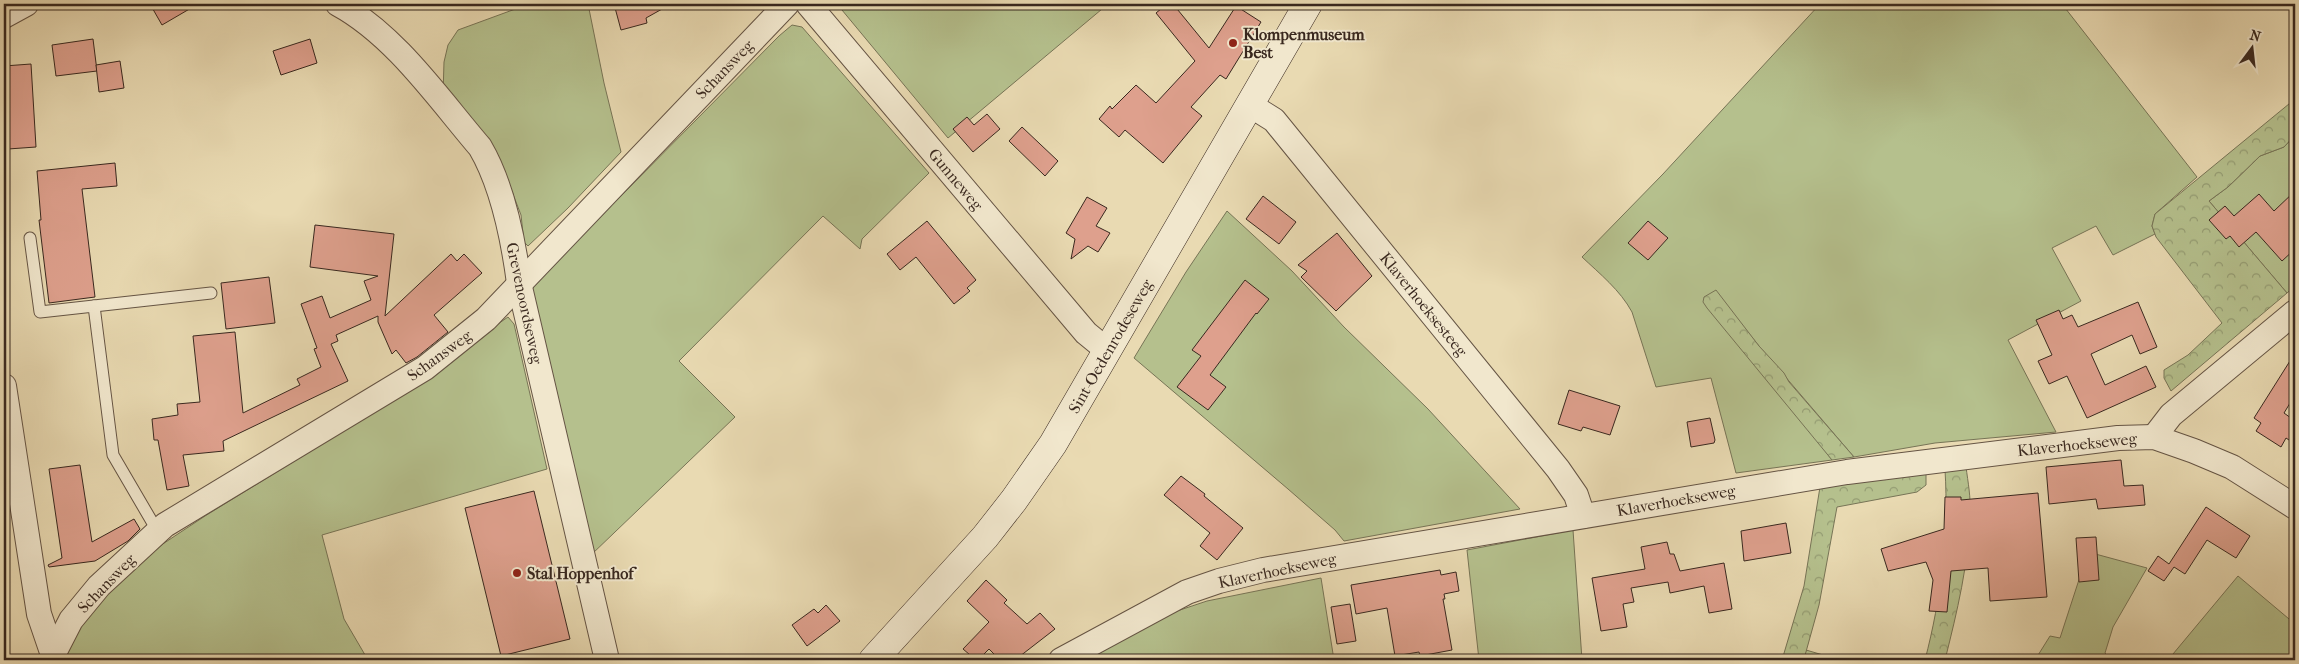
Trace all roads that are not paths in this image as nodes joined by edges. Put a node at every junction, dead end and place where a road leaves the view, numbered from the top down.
1 (26, 4) edge
2 (338, 4) edge
3 (787, 4) edge
4 (808, 4) edge
5 (1308, 4) edge
6 (4, 16) edge
7 (1250, 105) junction
8 (30, 238) dead end
9 (519, 283) junction
10 (211, 293) dead end
11 (94, 306) junction
12 (2295, 312) edge
13 (1108, 351) junction
14 (4, 386) edge
15 (2154, 437) junction
16 (2295, 507) edge
17 (1582, 516) junction
18 (158, 532) junction
19 (53, 658) edge
20 (607, 660) edge
21 (873, 660) edge
22 (1062, 660) edge

1 - 6 street
2 - 9 street, Grevenoordseweg
3 - 9 street, Schansweg
4 - 13 street, Gunneweg
5 - 7 street, Sint-Oedenrodeseweg
7 - 13 street, Sint-Oedenrodeseweg
7 - 17 street, Klaverhoeksesteeg
8 - 11 lane
9 - 18 street, Schansweg
9 - 20 street, Grevenoordseweg
10 - 11 lane
11 - 18 lane
12 - 15 street
13 - 21 street, Sint-Oedenrodeseweg
14 - 19 street
15 - 16 street, Klaverhoekseweg
15 - 17 street, Klaverhoekseweg
17 - 22 street, Klaverhoekseweg
18 - 19 street, Schansweg

